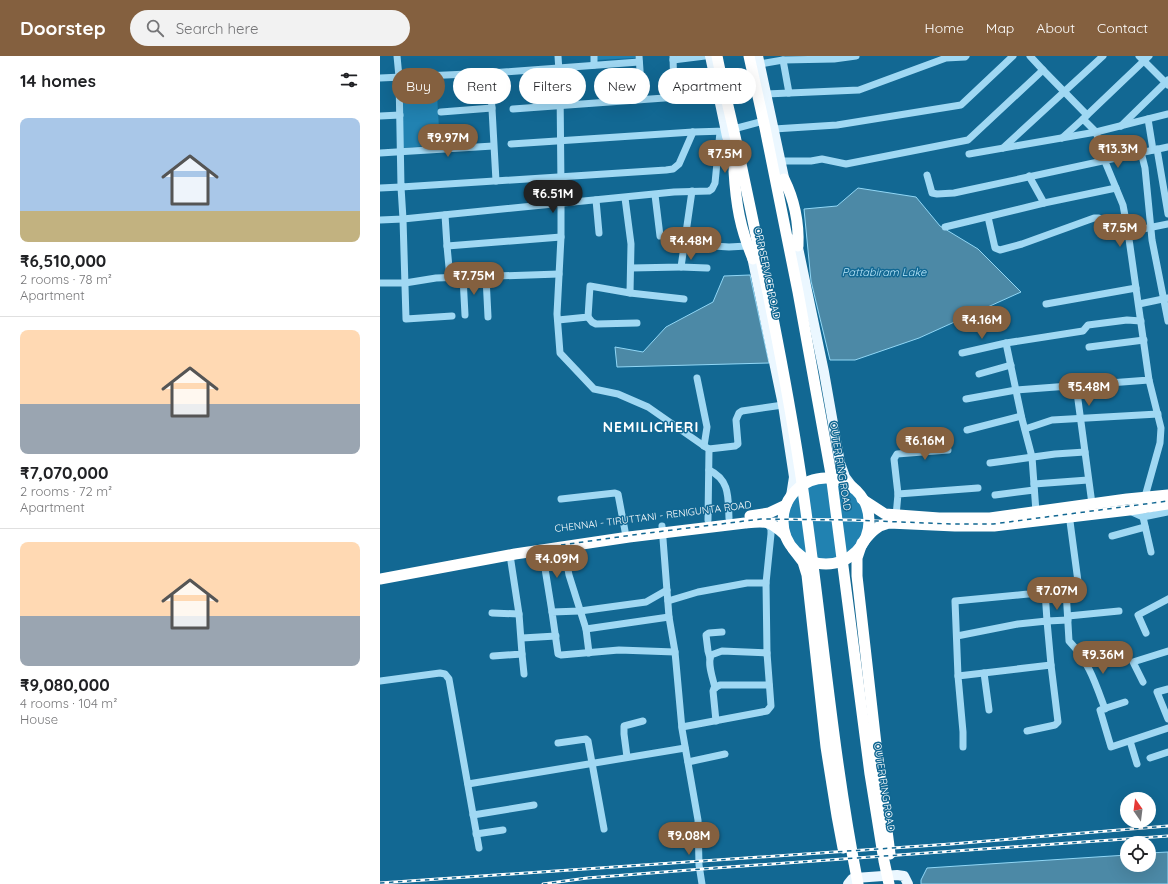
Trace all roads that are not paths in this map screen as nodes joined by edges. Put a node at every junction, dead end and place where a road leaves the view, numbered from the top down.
1 (397, 56) edge
2 (558, 56) edge
3 (594, 56) edge
4 (705, 56) edge
5 (710, 56) edge
6 (718, 56) edge
7 (749, 56) edge
8 (856, 56) edge
9 (966, 56) edge
10 (1013, 56) edge
11 (1030, 56) edge
12 (1103, 56) edge
13 (946, 57) edge
14 (673, 58) edge
15 (1144, 58) edge
16 (639, 59) edge
17 (759, 60) edge
18 (783, 60) junction
19 (594, 65) junction
20 (558, 67) junction
21 (398, 68) edge
22 (673, 68) edge
23 (712, 68) edge
24 (1043, 70) junction
25 (511, 71) edge
26 (392, 77) edge
27 (380, 78) edge
28 (1167, 82) edge
29 (1064, 92) junction
30 (789, 93) junction
31 (766, 94) junction
32 (594, 103) edge
33 (400, 104) edge
34 (492, 104) edge
35 (719, 104) edge
36 (560, 105) junction
37 (492, 108) junction
38 (513, 109) dead end
39 (441, 112) dead end
40 (1168, 114) edge
41 (400, 115) junction
42 (380, 116) edge
43 (1085, 117) junction
44 (772, 119) junction
45 (1148, 119) junction
46 (1121, 126) junction
47 (774, 129) junction
48 (723, 131) junction
49 (693, 132) junction
50 (1096, 132) junction
51 (1062, 138) junction
52 (561, 141) junction
53 (512, 144) dead end
54 (493, 146) junction
55 (1168, 147) edge
56 (1002, 148) junction
57 (1155, 149) junction
58 (401, 152) junction
59 (1141, 152) junction
60 (380, 153) edge
61 (969, 154) dead end
62 (1104, 160) junction
63 (781, 161) junction
64 (734, 171) junction
65 (927, 175) dead end
66 (1029, 176) junction
67 (561, 177) junction
68 (784, 180) joint
69 (496, 181) junction
70 (401, 187) junction
71 (380, 188) edge
72 (1116, 188) junction
73 (692, 191) junction
74 (655, 194) junction
75 (625, 198) junction
76 (596, 200) junction
77 (561, 204) junction
78 (1044, 204) junction
79 (1168, 214) edge
80 (445, 215) junction
81 (988, 217) junction
82 (403, 219) junction
83 (380, 220) edge
84 (1125, 220) junction
85 (1168, 224) edge
86 (945, 227) dead end
87 (1151, 227) junction
88 (1128, 232) junction
89 (599, 233) dead end
90 (660, 236) dead end
91 (561, 237) junction
92 (683, 244) junction
93 (447, 246) junction
94 (747, 246) junction
95 (798, 246) joint
96 (753, 259) junction
97 (681, 267) junction
98 (631, 268) junction
99 (707, 268) dead end
100 (559, 274) junction
101 (463, 277) junction
102 (486, 277) junction
103 (450, 278) junction
104 (380, 283) edge
105 (405, 283) junction
106 (1136, 288) junction
107 (630, 293) junction
108 (1166, 298) edge
109 (684, 299) dead end
110 (1046, 304) dead end
111 (1139, 304) junction
112 (465, 315) dead end
113 (452, 316) dead end
114 (488, 317) dead end
115 (588, 317) junction
116 (558, 320) junction
117 (1168, 320) edge
118 (1141, 321) junction
119 (637, 323) dead end
120 (1144, 340) junction
121 (1006, 343) junction
122 (1089, 347) dead end
123 (962, 353) dead end
124 (1011, 365) junction
125 (979, 374) dead end
126 (697, 378) dead end
127 (1149, 380) junction
128 (1076, 385) junction
129 (1016, 390) junction
130 (966, 399) dead end
131 (783, 405) junction
132 (1158, 414) junction
133 (1021, 416) junction
134 (1080, 417) junction
135 (1024, 429) junction
136 (967, 430) dead end
137 (707, 448) junction
138 (948, 450) dead end
139 (1085, 452) junction
140 (1032, 458) junction
141 (990, 463) dead end
142 (709, 470) junction
143 (1088, 480) junction
144 (1034, 487) junction
145 (978, 488) dead end
146 (854, 489) junction
147 (1168, 490) edge
148 (1146, 493) junction
149 (898, 494) junction
150 (995, 495) dead end
151 (1168, 495) edge
152 (561, 499) dead end
153 (862, 499) junction
154 (1127, 499) junction
155 (788, 500) junction
156 (1092, 504) junction
157 (1168, 504) edge
158 (1129, 510) junction
159 (1036, 512) junction
160 (1069, 512) junction
161 (1168, 512) edge
162 (896, 516) junction
163 (1143, 517) junction
164 (729, 518) junction
165 (708, 520) junction
166 (765, 522) junction
167 (1145, 527) junction
168 (663, 530) junction
169 (625, 531) junction
170 (785, 535) junction
171 (1112, 536) dead end
172 (863, 542) junction
173 (564, 547) junction
174 (794, 549) junction
175 (542, 550) junction
176 (1151, 552) dead end
177 (510, 555) junction
178 (380, 572) edge
179 (380, 579) edge
180 (766, 583) junction
181 (667, 590) junction
182 (1066, 590) junction
183 (1045, 591) junction
184 (1168, 599) edge
185 (668, 601) junction
186 (580, 611) junction
187 (1119, 611) dead end
188 (552, 612) junction
189 (492, 613) dead end
190 (519, 614) junction
191 (669, 617) junction
192 (1068, 618) junction
193 (1047, 621) junction
194 (586, 629) junction
195 (722, 632) dead end
196 (1146, 633) dead end
197 (556, 636) junction
198 (957, 636) junction
199 (522, 638) junction
200 (1168, 651) edge
201 (675, 652) junction
202 (767, 652) junction
203 (589, 653) junction
204 (522, 654) junction
205 (493, 656) dead end
206 (710, 658) junction
207 (1050, 665) junction
208 (984, 673) junction
209 (524, 674) dead end
210 (958, 676) junction
211 (380, 681) edge
212 (1143, 682) dead end
213 (769, 685) junction
214 (715, 688) junction
215 (1168, 689) edge
216 (1125, 702) dead end
217 (1104, 709) junction
218 (989, 710) dead end
219 (1168, 719) edge
220 (643, 721) dead end
221 (716, 721) junction
222 (682, 727) junction
223 (1168, 728) edge
224 (1027, 731) dead end
225 (1130, 741) junction
226 (558, 743) dead end
227 (963, 747) dead end
228 (685, 748) junction
229 (1168, 752) edge
230 (725, 754) dead end
231 (627, 757) junction
232 (1150, 758) dead end
233 (592, 762) junction
234 (688, 762) junction
235 (1137, 764) dead end
236 (468, 784) junction
237 (534, 805) dead end
238 (473, 815) junction
239 (604, 829) dead end
240 (503, 830) dead end
241 (476, 834) junction
242 (478, 848) dead end
243 (702, 884) edge
244 (850, 884) edge
245 (858, 884) edge
246 (889, 884) edge
247 (895, 884) edge
248 (908, 884) edge

1 - 21 street
2 - 20 street
3 - 19 street
4 - 14 street
5 - 23 main road, ORR SERVICE ROAD
6 - 245 highway
7 - 246 highway, OUTER RING ROAD
8 - 18 street
9 - 13 street
10 - 47 street
11 - 24 street
12 - 29 street
13 - 30 street
14 - 22 street
15 - 28 street
15 - 43 street
16 - 19 street
17 - 18 street
17 - 31 main road
18 - 30 street
19 - 20 street
20 - 25 street
20 - 36 street
24 - 29 street
24 - 63 street
26 - 27 street
28 - 46 street
29 - 43 street
29 - 56 street
30 - 31 street
31 - 44 main road
32 - 36 street
33 - 41 street
34 - 37 street
35 - 48 main road, ORR SERVICE ROAD
36 - 38 street
36 - 52 street
37 - 39 street
37 - 54 street
40 - 45 street
41 - 42 street
41 - 58 street
43 - 50 street
43 - 51 street
44 - 47 main road
44 - 48 street
45 - 46 street
45 - 57 street
46 - 50 street
47 - 63 main road
48 - 49 street
48 - 64 main road, ORR SERVICE ROAD
48 - 73 street
49 - 52 street
49 - 67 street
50 - 51 street
50 - 62 street
51 - 56 street
52 - 53 street
52 - 67 street
54 - 58 street
54 - 69 street
55 - 57 street
56 - 61 street
57 - 59 street
57 - 79 street
58 - 60 street
58 - 70 street
59 - 62 street
59 - 87 street
62 - 66 street
62 - 72 street
63 - 68 main road
64 - 94 highway
64 - 96 main road, ORR SERVICE ROAD
65 - 66 street
66 - 78 street
67 - 69 street
67 - 77 street
68 - 95 highway
69 - 70 street
70 - 71 street
70 - 82 street
72 - 78 street
72 - 84 street
73 - 74 street
73 - 92 street
74 - 75 street
74 - 90 street
75 - 76 street
75 - 98 street
76 - 77 street
76 - 89 street
77 - 80 street
77 - 91 street
78 - 81 street
80 - 82 street
80 - 93 street
81 - 84 street
81 - 86 street
82 - 83 street
82 - 105 street
84 - 88 street
85 - 87 street
87 - 88 street
87 - 108 street
88 - 106 street
91 - 93 street
91 - 100 street
92 - 94 street
92 - 97 street
93 - 103 street
94 - 96 highway
95 - 146 main road
96 - 131 main road, ORR SERVICE ROAD
97 - 98 street
97 - 99 street
98 - 107 street
100 - 102 street
100 - 116 street
101 - 102 street
101 - 103 street
101 - 112 street
102 - 114 street
103 - 105 street
104 - 105 street
105 - 113 street
106 - 110 street
106 - 111 street
107 - 109 street
107 - 115 street
108 - 111 street
108 - 117 street
111 - 118 street
115 - 116 street
115 - 119 street
116 - 137 street
118 - 120 street
118 - 121 street
120 - 122 street
120 - 127 street
121 - 123 street
121 - 124 street
124 - 125 street
124 - 129 street
126 - 137 street
127 - 128 street
127 - 132 street
128 - 129 street
128 - 134 street
129 - 130 street
129 - 133 street
131 - 137 street
131 - 155 main road, ORR SERVICE ROAD
132 - 134 street
132 - 148 street
133 - 135 street
133 - 136 street
134 - 135 street
134 - 139 street
135 - 140 street
137 - 142 street
138 - 149 street
139 - 140 street
139 - 143 street
140 - 141 street
140 - 144 street
142 - 164 street
142 - 165 street
143 - 144 street
143 - 156 street
144 - 150 street
144 - 159 street
145 - 149 street
146 - 153 highway, CHENNAI - TIRUTTANI - RENIGUNTA ROAD
146 - 155 highway, CHENNAI - TIRUTTANI - RENIGUNTA ROAD
147 - 148 street
148 - 154 street
149 - 162 street
151 - 154 highway, CHENNAI - TIRUTTANI - RENIGUNTA ROAD
152 - 169 street
153 - 162 highway, CHENNAI - TIRUTTANI - RENIGUNTA ROAD
153 - 172 highway, CHENNAI - TIRUTTANI - RENIGUNTA ROAD
154 - 156 highway, CHENNAI - TIRUTTANI - RENIGUNTA ROAD
155 - 164 highway, CHENNAI - TIRUTTANI - RENIGUNTA ROAD
155 - 170 highway, CHENNAI - TIRUTTANI - RENIGUNTA ROAD
156 - 160 highway, CHENNAI - TIRUTTANI - RENIGUNTA ROAD
157 - 158 highway, CHENNAI - TIRUTTANI - RENIGUNTA ROAD
158 - 160 highway, CHENNAI - TIRUTTANI - RENIGUNTA ROAD
158 - 163 street
159 - 160 highway, CHENNAI - TIRUTTANI - RENIGUNTA ROAD
159 - 162 highway, CHENNAI - TIRUTTANI - RENIGUNTA ROAD
160 - 172 highway, CHENNAI - TIRUTTANI - RENIGUNTA ROAD
160 - 182 street
161 - 163 street
163 - 167 street
164 - 165 highway, CHENNAI - TIRUTTANI - RENIGUNTA ROAD
165 - 168 highway, CHENNAI - TIRUTTANI - RENIGUNTA ROAD
166 - 168 highway, CHENNAI - TIRUTTANI - RENIGUNTA ROAD
166 - 170 highway, CHENNAI - TIRUTTANI - RENIGUNTA ROAD
166 - 180 street
167 - 171 street
167 - 176 street
168 - 169 highway, CHENNAI - TIRUTTANI - RENIGUNTA ROAD
168 - 173 highway, CHENNAI - TIRUTTANI - RENIGUNTA ROAD
168 - 181 street
169 - 178 highway, CHENNAI - TIRUTTANI - RENIGUNTA ROAD
170 - 174 highway, CHENNAI - TIRUTTANI - RENIGUNTA ROAD
172 - 174 highway, CHENNAI - TIRUTTANI - RENIGUNTA ROAD
172 - 247 highway
173 - 175 highway, CHENNAI - TIRUTTANI - RENIGUNTA ROAD
173 - 186 street
174 - 244 highway
175 - 177 highway, CHENNAI - TIRUTTANI - RENIGUNTA ROAD
175 - 188 street
177 - 179 highway, CHENNAI - TIRUTTANI - RENIGUNTA ROAD
177 - 190 street
180 - 185 street
180 - 202 street
181 - 185 street
181 - 186 street
182 - 183 street
182 - 192 street
183 - 193 street
183 - 198 street
184 - 196 street
185 - 191 street
186 - 188 street
186 - 194 street
187 - 192 street
188 - 197 street
189 - 190 street
190 - 199 street
191 - 194 street
191 - 201 street
192 - 193 street
192 - 217 street
193 - 198 street
193 - 207 street
194 - 203 street
195 - 206 street
197 - 199 street
197 - 203 street
198 - 210 street
199 - 204 street
200 - 212 street
201 - 203 street
201 - 222 street
202 - 206 street
202 - 213 street
204 - 205 street
204 - 209 street
206 - 214 street
207 - 208 street
207 - 224 street
208 - 210 street
208 - 218 street
210 - 227 street
211 - 236 street
213 - 214 street
213 - 221 street
214 - 221 street
215 - 219 street
216 - 217 street
217 - 225 street
220 - 231 street
221 - 222 street
222 - 228 street
223 - 225 street
225 - 235 street
226 - 233 street
228 - 231 street
228 - 234 street
229 - 232 street
230 - 234 street
231 - 233 street
233 - 236 street
233 - 239 street
234 - 243 street
236 - 238 street
237 - 238 street
238 - 241 street
240 - 241 street
241 - 242 street
244 - 248 main road

